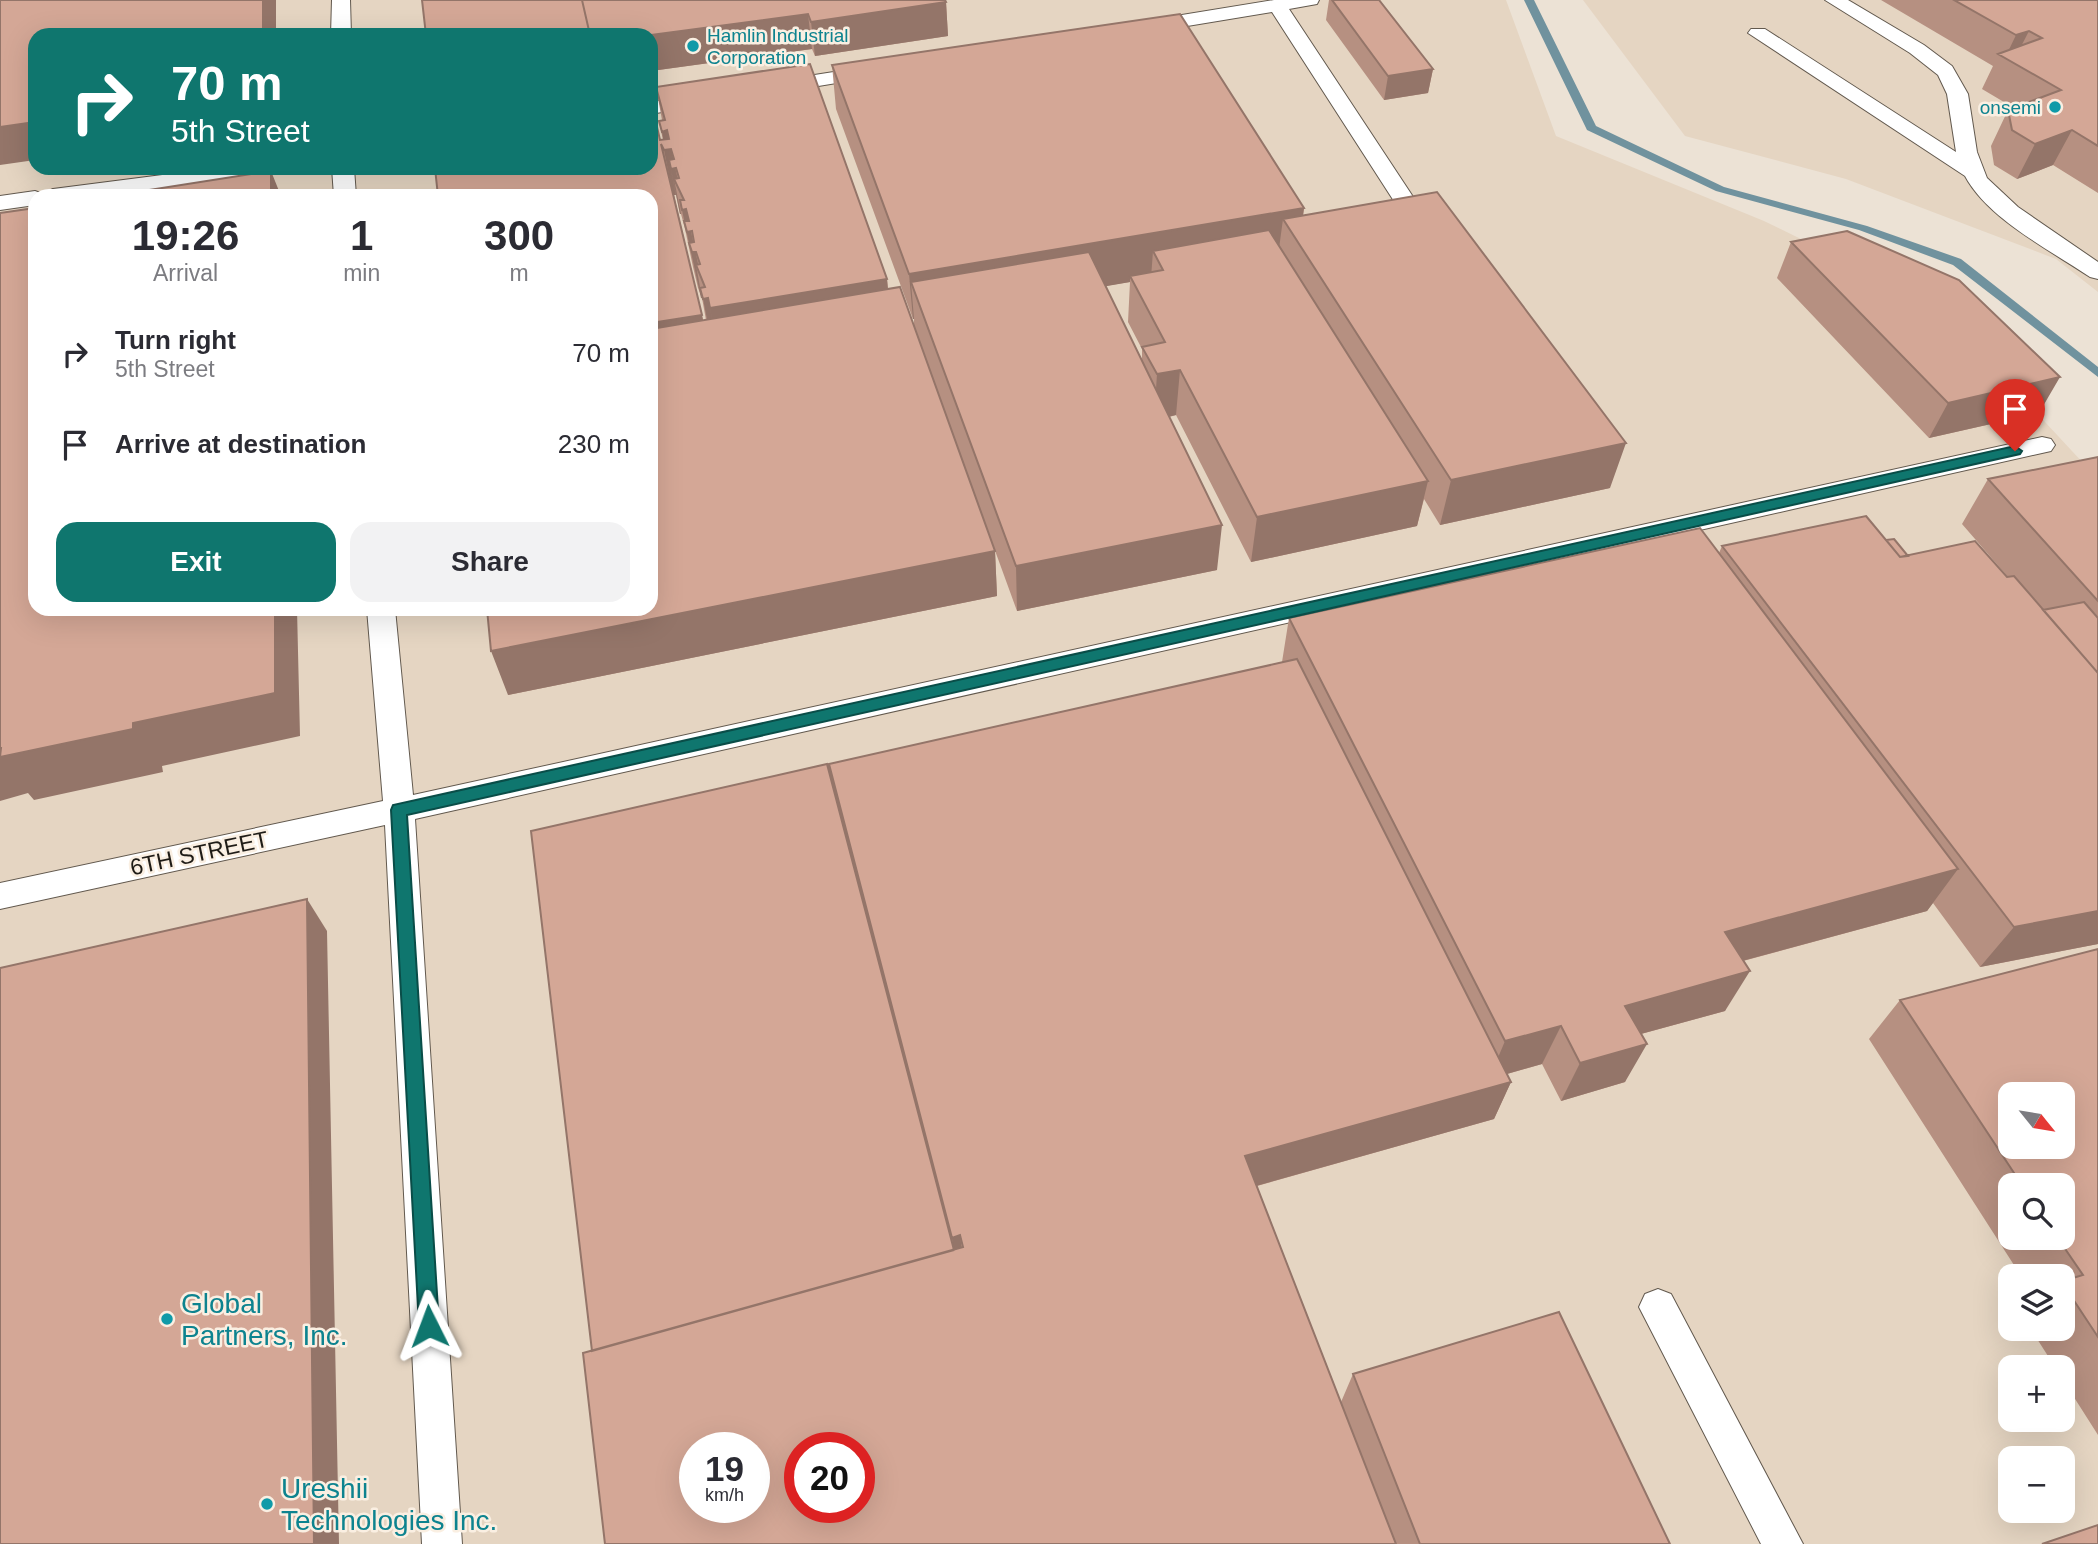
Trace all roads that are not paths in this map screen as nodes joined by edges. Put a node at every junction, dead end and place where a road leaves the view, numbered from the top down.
1 (341, 0) edge
2 (1310, 0) edge
3 (1834, 0) edge
4 (1277, 5) junction
5 (341, 28) edge
6 (1128, 30) edge
7 (1758, 33) dead end
8 (896, 68) edge
9 (760, 90) edge
10 (719, 96) edge
11 (658, 107) edge
12 (1971, 171) junction
13 (213, 175) edge
14 (106, 189) edge
15 (28, 199) edge
16 (0, 203) edge
17 (1418, 221) edge
18 (2098, 272) edge
19 (2042, 445) dead end
20 (382, 616) edge
21 (399, 810) junction
22 (0, 895) edge
23 (1658, 1307) dead end
24 (442, 1544) edge
25 (1783, 1544) edge

1 - 5 lane
2 - 4 lane
3 - 12 lane
4 - 6 lane
4 - 17 lane
7 - 12 lane
8 - 9 lane
10 - 11 lane
12 - 18 lane
13 - 14 lane
15 - 16 lane
19 - 21 lane, 6TH STREET
20 - 21 lane
21 - 22 lane, 6TH STREET
21 - 24 lane
23 - 25 lane

